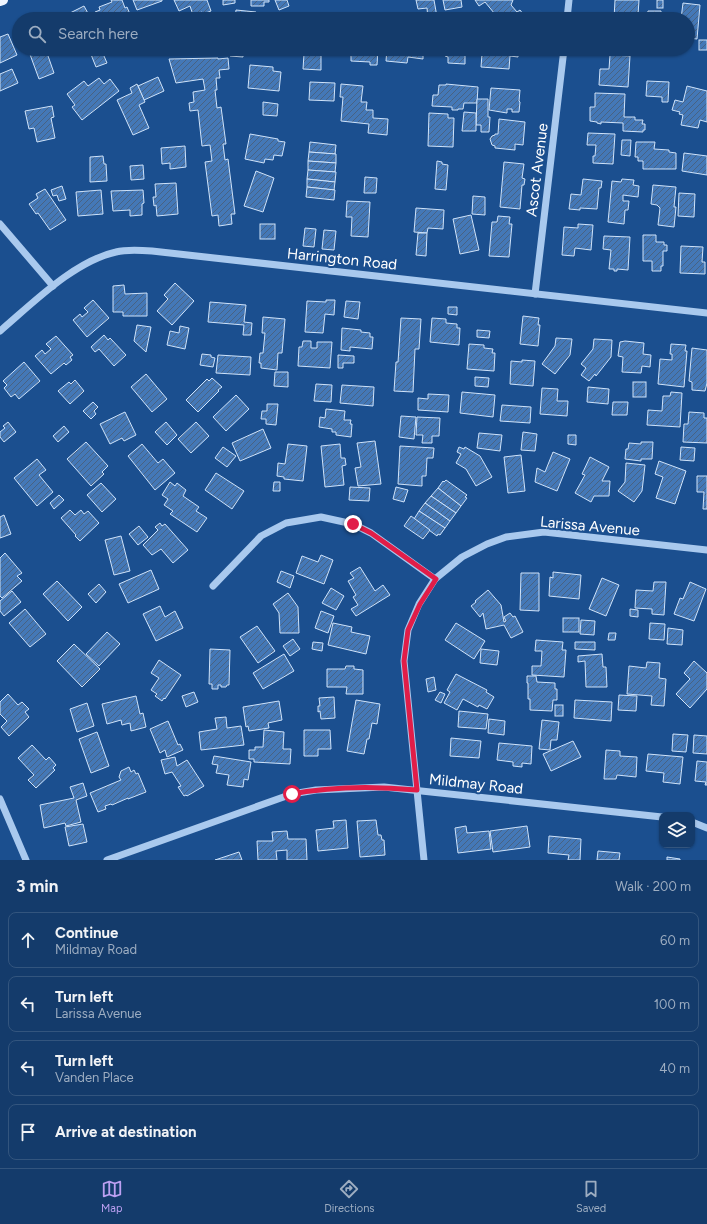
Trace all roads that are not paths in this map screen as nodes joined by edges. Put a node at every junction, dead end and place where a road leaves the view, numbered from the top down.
1 (3, 0) edge
2 (569, 0) edge
3 (0, 1) edge
4 (568, 12) edge
5 (563, 56) edge
6 (0, 224) edge
7 (53, 286) junction
8 (535, 294) junction
9 (707, 313) edge
10 (0, 332) edge
11 (707, 550) edge
12 (436, 579) junction
13 (213, 586) dead end
14 (417, 790) junction
15 (0, 799) edge
16 (659, 817) edge
17 (695, 823) edge
18 (707, 828) edge
19 (26, 860) edge
20 (107, 860) edge
21 (424, 860) edge

1 - 3 main road
2 - 4 street
5 - 8 street, Ascot Avenue
6 - 7 street
7 - 8 street, Harrington Road
7 - 10 street, Harrington Road
8 - 9 street, Harrington Road
11 - 12 street, Larissa Avenue
12 - 13 street
12 - 14 street, Larissa Avenue
14 - 16 street, Mildmay Road
14 - 20 street, Mildmay Road
14 - 21 street, Larissa Avenue
15 - 19 street
17 - 18 street

